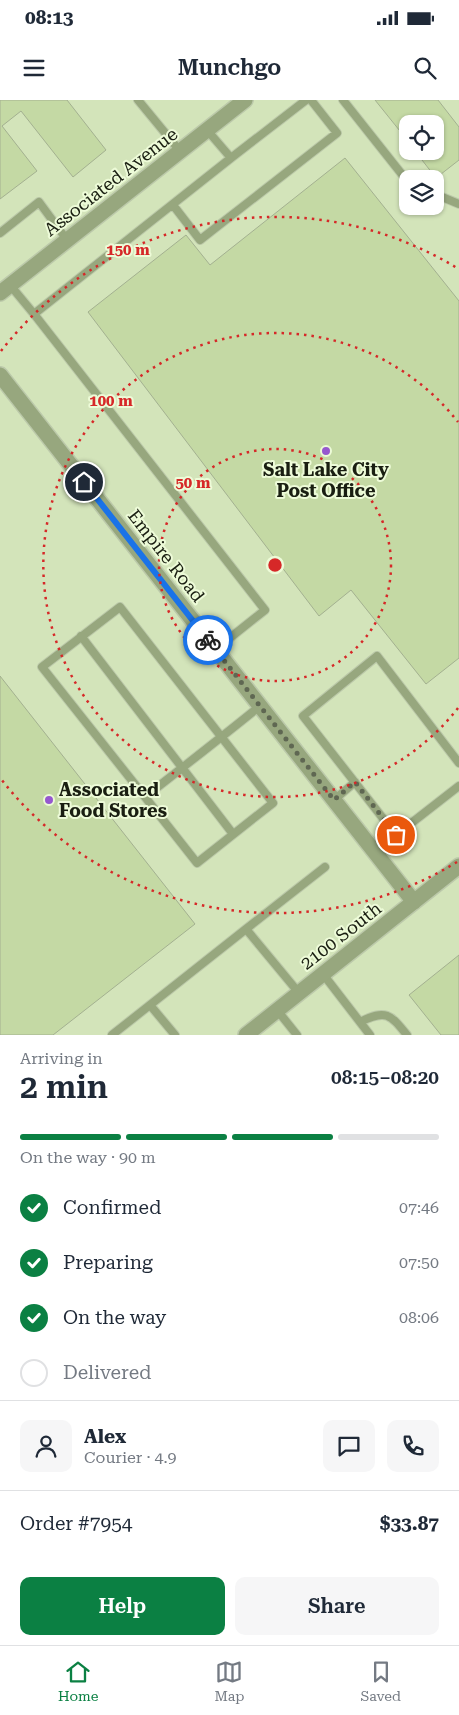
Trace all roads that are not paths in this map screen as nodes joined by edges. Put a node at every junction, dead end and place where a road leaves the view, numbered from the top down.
1 (138, 100) edge
2 (245, 100) edge
3 (306, 100) edge
4 (311, 100) edge
5 (343, 100) edge
6 (207, 130) junction
7 (180, 151) junction
8 (231, 158) junction
9 (399, 171) edge
10 (444, 198) edge
11 (459, 204) edge
12 (173, 205) junction
13 (0, 233) edge
14 (67, 240) junction
15 (5, 289) edge
16 (34, 314) junction
17 (0, 375) edge
18 (80, 636) junction
19 (216, 649) junction
20 (260, 706) junction
21 (222, 737) junction
22 (459, 763) edge
23 (183, 767) junction
24 (355, 782) junction
25 (459, 786) edge
26 (145, 797) junction
27 (334, 800) junction
28 (233, 834) junction
29 (459, 866) edge
30 (325, 867) dead end
31 (414, 902) junction
32 (246, 929) junction
33 (323, 974) junction
34 (299, 993) junction
35 (150, 1005) junction
36 (277, 1010) junction
37 (360, 1022) junction
38 (112, 1035) edge
39 (175, 1035) edge
40 (246, 1035) edge
41 (297, 1035) edge
42 (370, 1035) edge
43 (408, 1035) edge

1 - 7 lane
2 - 6 street, Associated Avenue
3 - 8 lane
4 - 12 lane
5 - 9 lane
6 - 7 street, Associated Avenue
6 - 8 lane
7 - 14 street, Associated Avenue
8 - 12 lane
10 - 11 lane
12 - 16 lane
13 - 14 lane
14 - 15 street, Associated Avenue
15 - 16 lane
16 - 19 lane
17 - 19 street, Empire Road
18 - 21 lane
18 - 23 lane
18 - 26 lane
19 - 20 street, Empire Road
20 - 21 lane
20 - 27 street, Empire Road
21 - 23 lane
21 - 28 lane
22 - 24 lane
23 - 26 lane
23 - 28 lane
24 - 25 lane
24 - 27 lane
26 - 28 lane
27 - 31 street, Empire Road
29 - 31 street, 2100 South
30 - 32 lane
31 - 33 street, 2100 South
32 - 34 lane
32 - 35 lane
33 - 34 street, 2100 South
33 - 37 lane
34 - 36 street, 2100 South
35 - 38 lane
35 - 39 lane
36 - 40 street, 2100 South
36 - 41 lane
37 - 42 lane
37 - 43 lane

